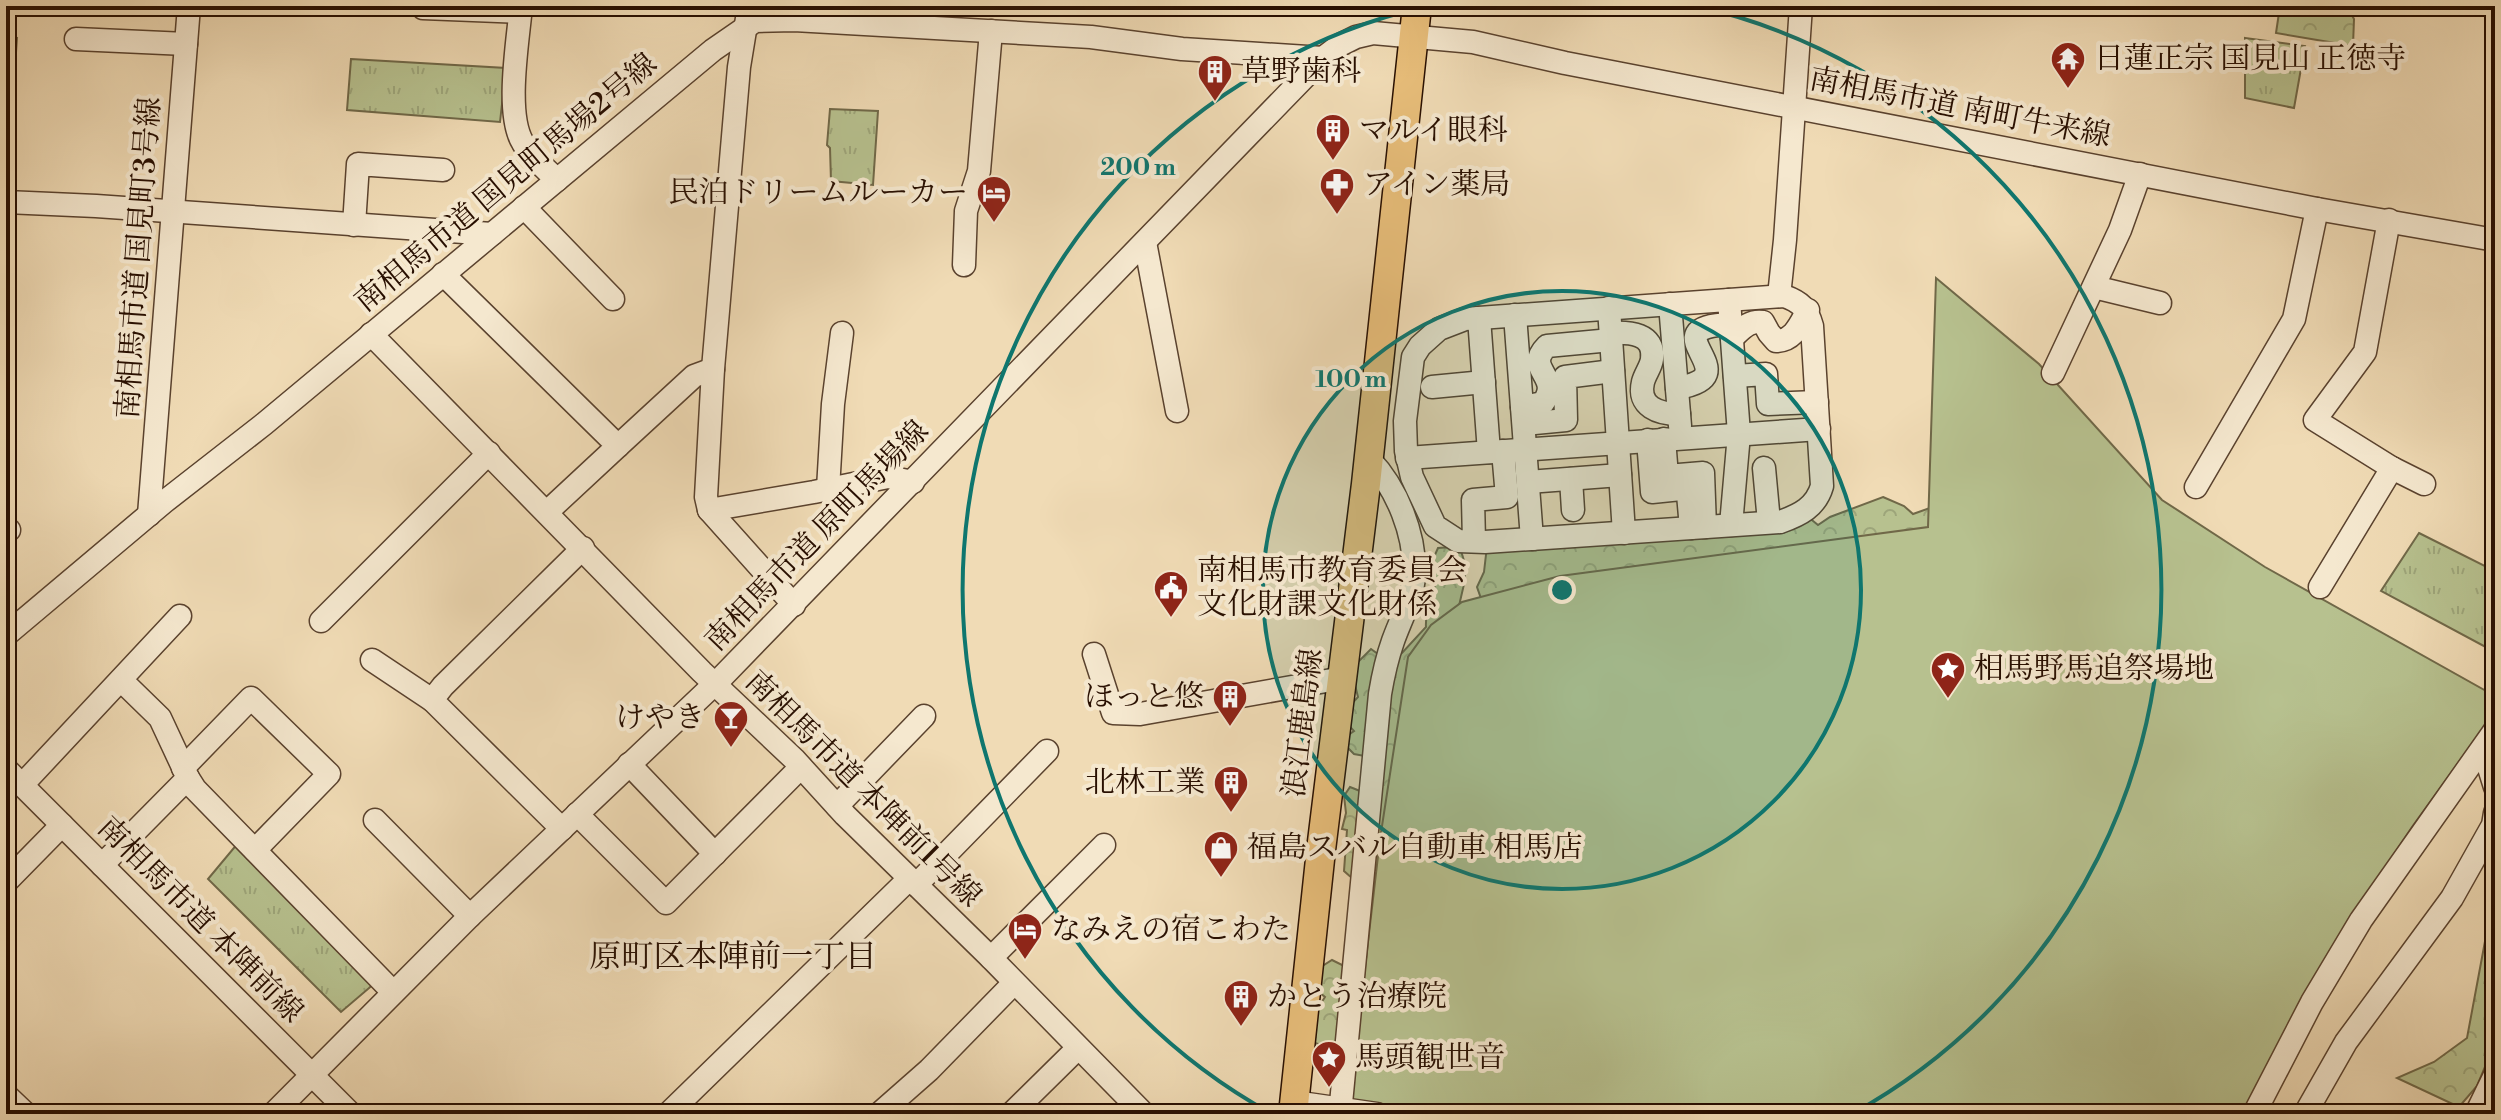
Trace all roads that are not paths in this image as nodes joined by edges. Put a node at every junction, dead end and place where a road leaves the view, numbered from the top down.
1 (189, 6) edge
2 (1417, 6) edge
3 (1801, 6) edge
4 (423, 8) edge
5 (520, 9) edge
6 (748, 16) edge
7 (898, 16) edge
8 (991, 31) junction
9 (1414, 36) junction
10 (76, 39) dead end
11 (186, 44) junction
12 (1323, 58) junction
13 (1794, 106) junction
14 (443, 170) dead end
15 (2140, 174) junction
16 (557, 180) junction
17 (6, 202) edge
18 (524, 207) junction
19 (2317, 209) junction
20 (174, 211) junction
21 (2389, 220) junction
22 (354, 225) junction
23 (492, 234) junction
24 (2495, 240) edge
25 (1145, 242) junction
26 (964, 265) dead end
27 (443, 274) junction
28 (2094, 287) junction
29 (1779, 296) junction
30 (613, 299) dead end
31 (1729, 300) junction
32 (2160, 303) dead end
33 (1670, 304) junction
34 (1609, 308) junction
35 (1808, 310) junction
36 (1515, 315) junction
37 (1479, 318) junction
38 (1731, 331) junction
39 (842, 333) dead end
40 (371, 334) junction
41 (1611, 337) junction
42 (713, 369) junction
43 (1613, 371) junction
44 (2053, 373) dead end
45 (1735, 376) junction
46 (1484, 382) junction
47 (1432, 387) dead end
48 (1677, 388) junction
49 (1817, 402) junction
50 (1177, 411) dead end
51 (1679, 414) junction
52 (1523, 416) junction
53 (1819, 429) junction
54 (1739, 434) junction
55 (1664, 439) junction
56 (1618, 443) junction
57 (618, 446) junction
58 (1506, 451) junction
59 (489, 453) junction
60 (1407, 458) junction
61 (1369, 459) junction
62 (2392, 468) junction
63 (1620, 475) junction
64 (1771, 478) dead end
65 (1571, 479) junction
66 (913, 482) junction
67 (1528, 482) junction
68 (2424, 484) dead end
69 (2196, 487) dead end
70 (828, 489) junction
71 (709, 510) junction
72 (1573, 510) dead end
73 (547, 512) junction
74 (149, 515) junction
75 (1769, 522) junction
76 (1731, 525) junction
77 (1698, 528) junction
78 (1624, 533) junction
79 (1532, 539) junction
80 (1474, 541) junction
81 (583, 548) junction
82 (2320, 587) dead end
83 (794, 605) junction
84 (180, 616) dead end
85 (321, 621) dead end
86 (6, 635) edge
87 (1094, 654) dead end
88 (372, 660) dead end
89 (1343, 678) junction
90 (121, 680) junction
91 (715, 683) junction
92 (432, 700) junction
93 (924, 716) dead end
94 (2489, 740) edge
95 (1047, 751) dead end
96 (629, 764) junction
97 (801, 767) junction
98 (186, 773) junction
99 (14, 776) edge
100 (2495, 787) edge
101 (837, 806) junction
102 (2495, 813) edge
103 (375, 820) dead end
104 (569, 822) junction
105 (62, 825) junction
106 (1104, 845) dead end
107 (255, 850) junction
108 (715, 854) junction
109 (102, 865) junction
110 (6, 882) edge
111 (913, 882) junction
112 (470, 916) junction
113 (991, 958) junction
114 (1014, 983) junction
115 (393, 992) junction
116 (1078, 1048) junction
117 (312, 1075) junction
118 (2495, 1075) edge
119 (6, 1095) edge
120 (1293, 1108) edge
121 (1340, 1111) edge
122 (26, 1114) edge
123 (273, 1114) edge
124 (351, 1114) edge
125 (668, 1114) edge
126 (879, 1114) edge
127 (1011, 1114) edge
128 (1144, 1114) edge
129 (1377, 1114) edge
130 (2254, 1114) edge
131 (2305, 1114) edge
132 (2476, 1114) edge

1 - 11 street, 南相馬市道 国見町3号線
2 - 9 main road, 浪江鹿島線
3 - 13 street
4 - 5 street
5 - 16 street
6 - 7 street, 南相馬市道 国見町馬場2号線
6 - 16 street, 南相馬市道 国見町馬場2号線
6 - 42 street
7 - 8 street, 南相馬市道 国見町馬場2号線
8 - 12 street, 南相馬市道 国見町馬場2号線
8 - 26 street
9 - 12 street, 南相馬市道 原町馬場線
9 - 13 street, 南相馬市道 南町牛来線
9 - 61 main road, 浪江鹿島線
10 - 11 street
11 - 20 street, 南相馬市道 国見町3号線
12 - 25 street, 南相馬市道 原町馬場線
13 - 15 street, 南相馬市道 南町牛来線
13 - 29 street
14 - 22 street
15 - 19 street, 南相馬市道 南町牛来線
15 - 28 street
16 - 18 street, 南相馬市道 国見町馬場2号線
17 - 20 street
18 - 23 street, 南相馬市道 国見町馬場2号線
18 - 30 street
19 - 21 street, 南相馬市道 南町牛来線
19 - 69 street
20 - 22 street
20 - 74 street, 南相馬市道 国見町3号線
21 - 24 street, 南相馬市道 南町牛来線
21 - 62 street
22 - 23 street
23 - 27 street, 南相馬市道 国見町馬場2号線
25 - 50 street
25 - 66 street, 南相馬市道 原町馬場線
27 - 40 street, 南相馬市道 国見町馬場2号線
27 - 57 street
28 - 32 street
28 - 44 street
29 - 31 street
29 - 35 street
31 - 33 street
31 - 38 street
33 - 34 street
33 - 48 street
34 - 36 street
34 - 41 street
35 - 38 street
35 - 49 street
36 - 37 street
36 - 52 street
37 - 46 street
37 - 60 street
38 - 45 street
38 - 48 street
39 - 70 street
40 - 59 street, 南相馬市道 本陣前1号線
40 - 74 street, 南相馬市道 国見町馬場2号線
41 - 43 street
41 - 51 street
41 - 52 street
42 - 57 street
42 - 71 street
43 - 52 street
43 - 56 street
45 - 49 street
45 - 54 street
46 - 47 street
46 - 58 street
48 - 51 street
49 - 53 street
51 - 55 street
52 - 58 street
53 - 54 street
53 - 75 street
54 - 55 street
54 - 76 street
55 - 56 street
55 - 77 street
56 - 58 street
56 - 63 street
57 - 73 street
58 - 60 street
58 - 67 street
58 - 80 street
59 - 73 street, 南相馬市道 本陣前1号線
59 - 85 street
60 - 80 street
61 - 89 main road, 浪江鹿島線
61 - 121 street
62 - 68 street
62 - 82 street
63 - 65 street
63 - 78 street
64 - 75 street
65 - 67 street
65 - 72 street
66 - 70 street
66 - 83 street, 南相馬市道 原町馬場線
67 - 79 street
70 - 71 street
71 - 83 street
73 - 81 street, 南相馬市道 本陣前1号線
74 - 86 street, 南相馬市道 国見町馬場2号線
75 - 76 street
76 - 77 street
77 - 78 street
78 - 79 street
79 - 80 street
81 - 91 street, 南相馬市道 本陣前1号線
81 - 92 street
83 - 91 street, 南相馬市道 原町馬場線
84 - 90 street
87 - 89 street
88 - 92 street
89 - 120 main road, 浪江鹿島線
90 - 98 street
90 - 99 street
91 - 96 street, 南相馬市道 原町馬場線
91 - 97 street, 南相馬市道 本陣前1号線
92 - 104 street
93 - 101 street
94 - 100 street
94 - 130 street
95 - 111 street
96 - 104 street, 南相馬市道 原町馬場線
96 - 108 street
97 - 101 street, 南相馬市道 本陣前1号線
97 - 108 street
98 - 107 street
98 - 107 street
98 - 109 street
99 - 105 street, 南相馬市道 本陣前線
101 - 111 street, 南相馬市道 本陣前1号線
102 - 131 street
103 - 112 street
104 - 108 street
104 - 112 street, 南相馬市道 原町馬場線
105 - 109 street, 南相馬市道 本陣前線
105 - 110 street
106 - 113 street
107 - 115 street
109 - 117 street, 南相馬市道 本陣前線
111 - 113 street, 南相馬市道 本陣前1号線
111 - 125 street
112 - 115 street, 南相馬市道 原町馬場線
113 - 114 street, 南相馬市道 本陣前1号線
114 - 116 street, 南相馬市道 本陣前1号線
114 - 126 street
115 - 117 street, 南相馬市道 原町馬場線
116 - 127 street
116 - 128 street, 南相馬市道 本陣前1号線
117 - 123 street, 南相馬市道 原町馬場線
117 - 124 street, 南相馬市道 本陣前線
118 - 132 street
119 - 122 street
120 - 121 street
121 - 129 street

